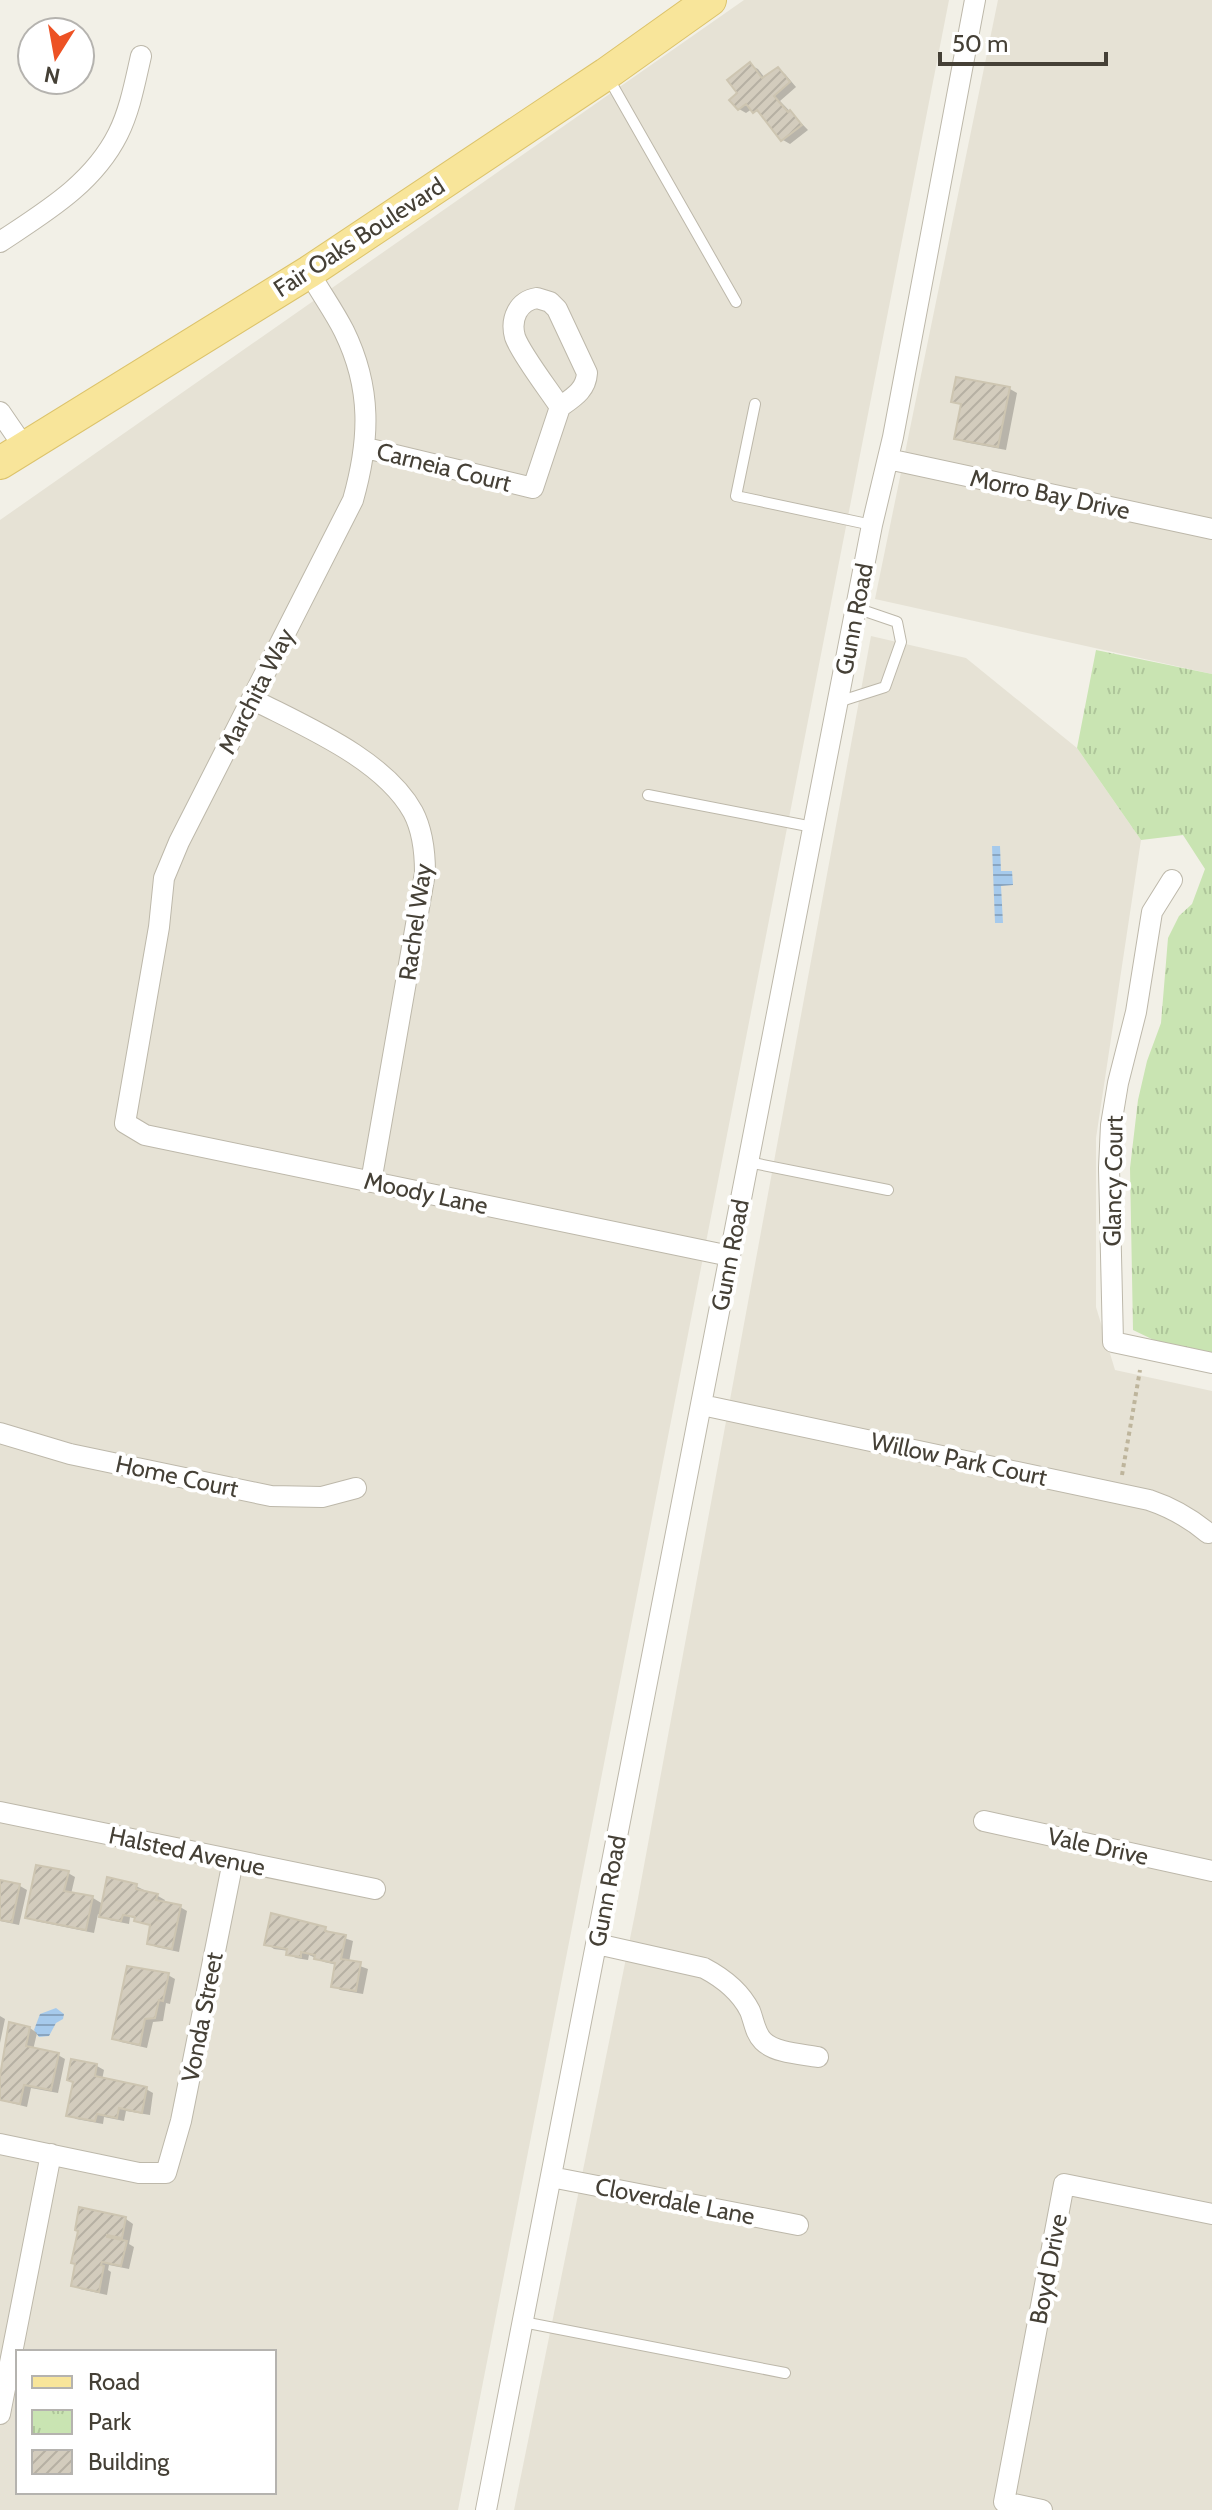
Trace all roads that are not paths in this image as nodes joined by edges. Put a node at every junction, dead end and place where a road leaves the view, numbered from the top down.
1 (710, 0) edge
2 (975, 0) edge
3 (141, 56) dead end
4 (606, 74) junction
5 (0, 242) edge
6 (309, 272) junction
7 (736, 302) dead end
8 (755, 404) dead end
9 (560, 407) junction
10 (0, 412) edge
11 (366, 448) junction
12 (12, 455) edge
13 (888, 459) junction
14 (872, 525) junction
15 (1212, 529) edge
16 (856, 608) junction
17 (252, 699) junction
18 (838, 702) junction
19 (648, 795) dead end
20 (813, 827) junction
21 (1172, 880) dead end
22 (125, 1123) joint
23 (748, 1162) junction
24 (371, 1182) junction
25 (888, 1190) dead end
26 (730, 1256) junction
27 (1212, 1363) edge
28 (702, 1405) junction
29 (0, 1433) edge
30 (356, 1488) dead end
31 (1208, 1533) dead end
32 (0, 1812) edge
33 (984, 1821) dead end
34 (233, 1861) junction
35 (1212, 1871) edge
36 (375, 1889) dead end
37 (597, 1944) junction
38 (818, 2057) dead end
39 (0, 2144) edge
40 (51, 2154) junction
41 (551, 2177) junction
42 (1212, 2214) edge
43 (798, 2225) dead end
44 (523, 2322) junction
45 (785, 2373) dead end
46 (0, 2414) edge
47 (486, 2510) edge
48 (1042, 2510) edge

1 - 4 main road, Fair Oaks Boulevard
2 - 13 street, Gunn Road
3 - 5 street
4 - 6 main road, Fair Oaks Boulevard
4 - 7 lane
6 - 11 street, Marchita Way
6 - 12 main road, Fair Oaks Boulevard
8 - 14 lane
9 - 9 street, Carneia Court
9 - 11 street, Carneia Court
10 - 12 street
11 - 17 street, Marchita Way
13 - 14 street, Gunn Road
13 - 15 street, Morro Bay Drive
14 - 16 street, Gunn Road
16 - 18 street, Gunn Road
16 - 18 lane
17 - 22 street, Marchita Way
17 - 24 street, Rachel Way
18 - 20 street, Gunn Road
19 - 20 lane
20 - 23 street, Gunn Road
21 - 27 street, Glancy Court
22 - 24 street, Moody Lane
23 - 25 lane
23 - 26 street, Gunn Road
24 - 26 street, Moody Lane
26 - 28 street, Gunn Road
28 - 31 street, Willow Park Court
28 - 37 street, Gunn Road
29 - 30 street, Home Court
32 - 34 street, Halsted Avenue
33 - 35 street, Vale Drive
34 - 36 street, Halsted Avenue
34 - 40 street, Vonda Street
37 - 38 street
37 - 41 street, Gunn Road
39 - 40 street
40 - 46 street
41 - 43 street, Cloverdale Lane
41 - 44 street, Gunn Road
42 - 48 street, Boyd Drive
44 - 45 lane
44 - 47 street, Gunn Road

